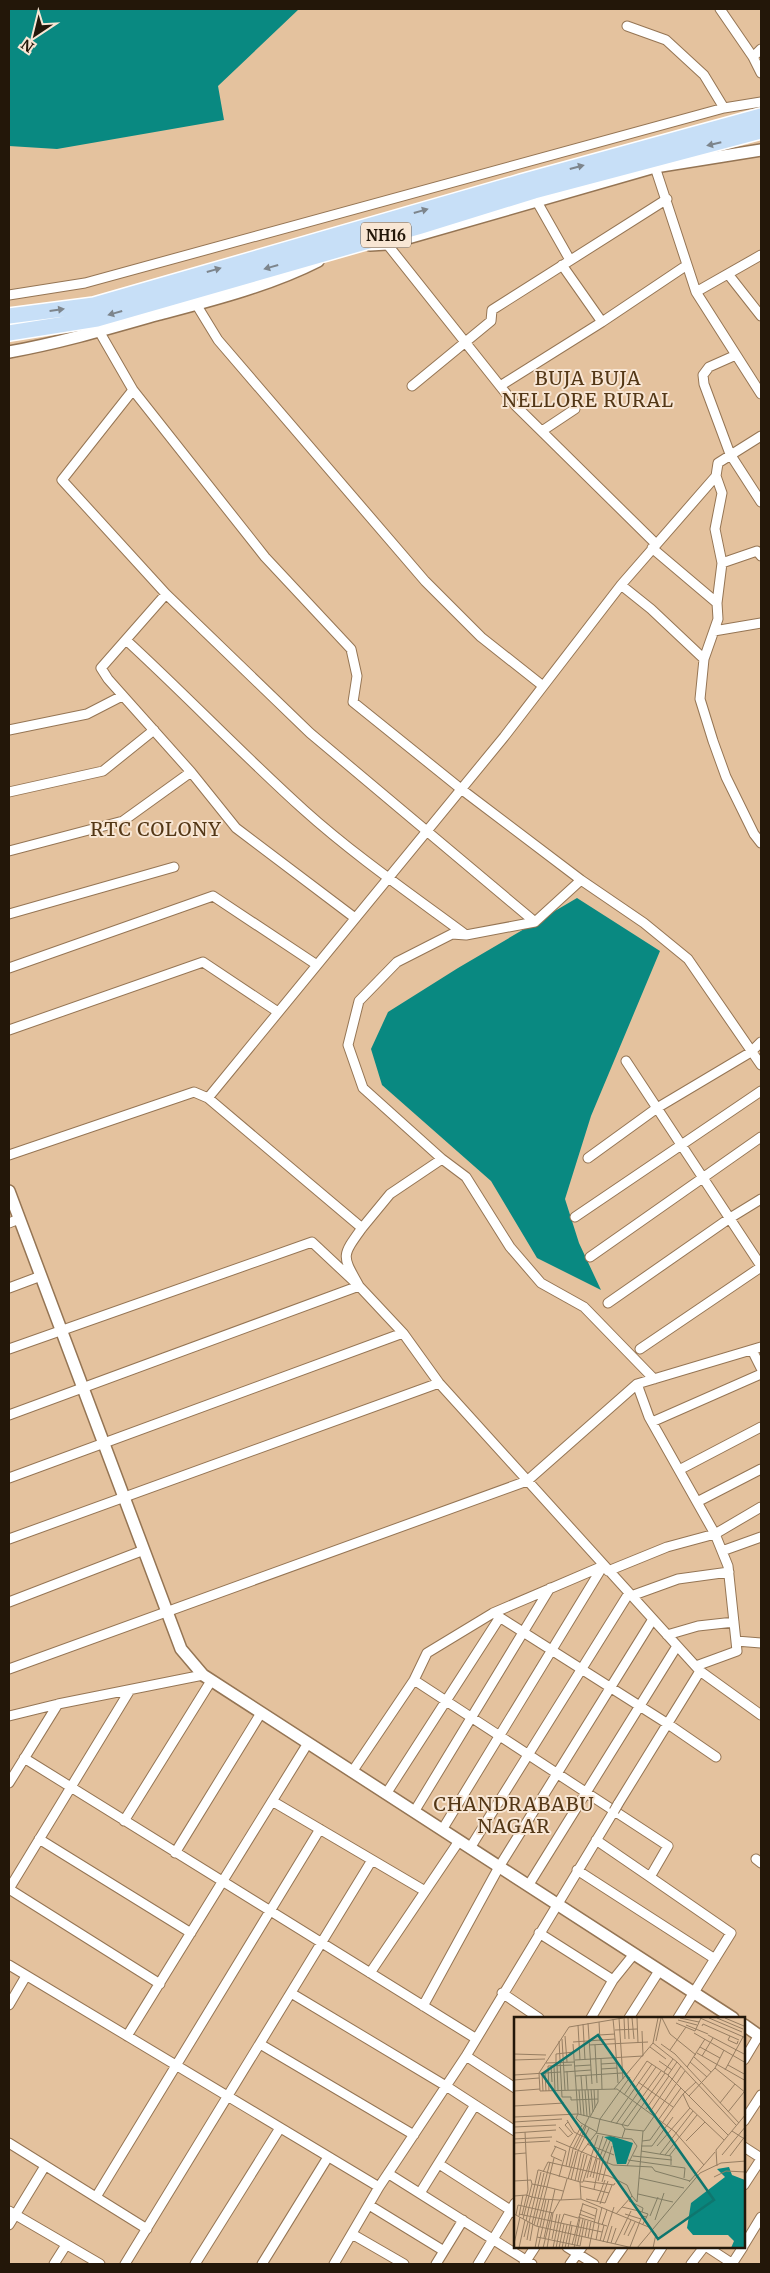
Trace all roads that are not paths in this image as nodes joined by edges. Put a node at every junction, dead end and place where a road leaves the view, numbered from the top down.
1 (720, 9) edge
2 (627, 26) dead end
3 (761, 49) edge
4 (753, 58) junction
5 (761, 73) edge
6 (761, 102) edge
7 (724, 108) junction
8 (761, 116) edge
9 (761, 131) edge
10 (761, 151) edge
11 (655, 167) junction
12 (667, 199) junction
13 (536, 200) junction
14 (386, 244) junction
15 (345, 246) junction
16 (761, 255) edge
17 (566, 262) junction
18 (686, 265) junction
19 (728, 274) junction
20 (696, 292) junction
21 (9, 295) edge
22 (196, 304) junction
23 (9, 316) edge
24 (761, 316) edge
25 (602, 322) junction
26 (99, 331) junction
27 (9, 332) edge
28 (466, 342) junction
29 (9, 352) edge
30 (736, 355) junction
31 (761, 377) edge
32 (753, 383) junction
33 (412, 386) dead end
34 (500, 386) junction
35 (133, 390) junction
36 (761, 394) edge
37 (575, 410) dead end
38 (542, 431) junction
39 (761, 436) edge
40 (730, 454) junction
41 (716, 476) junction
42 (761, 502) edge
43 (654, 546) junction
44 (761, 556) edge
45 (722, 563) junction
46 (621, 585) junction
47 (166, 594) junction
48 (717, 603) junction
49 (761, 623) edge
50 (714, 631) junction
51 (126, 640) junction
52 (704, 658) junction
53 (544, 686) junction
54 (122, 696) junction
55 (9, 730) edge
56 (154, 730) junction
57 (191, 772) junction
58 (461, 790) junction
59 (9, 792) edge
60 (428, 832) junction
61 (761, 843) edge
62 (9, 851) edge
63 (174, 867) dead end
64 (389, 877) junction
65 (581, 880) junction
66 (9, 914) edge
67 (355, 918) junction
68 (534, 922) junction
69 (466, 935) junction
70 (317, 965) junction
71 (9, 968) edge
72 (278, 1012) junction
73 (9, 1030) edge
74 (761, 1042) edge
75 (752, 1052) junction
76 (626, 1061) dead end
77 (761, 1065) edge
78 (761, 1091) edge
79 (208, 1098) junction
80 (657, 1108) junction
81 (761, 1137) edge
82 (681, 1144) junction
83 (9, 1155) edge
84 (588, 1158) dead end
85 (442, 1159) junction
86 (703, 1178) junction
87 (9, 1192) edge
88 (761, 1199) edge
89 (575, 1218) dead end
90 (730, 1218) junction
91 (14, 1221) edge
92 (362, 1228) junction
93 (590, 1257) dead end
94 (761, 1267) edge
95 (40, 1276) junction
96 (359, 1286) junction
97 (9, 1288) edge
98 (608, 1303) dead end
99 (61, 1330) junction
100 (402, 1333) junction
101 (761, 1347) edge
102 (9, 1349) edge
103 (640, 1349) dead end
104 (752, 1350) junction
105 (761, 1368) edge
106 (761, 1374) edge
107 (654, 1379) junction
108 (439, 1383) junction
109 (637, 1384) junction
110 (83, 1388) junction
111 (9, 1415) edge
112 (652, 1422) junction
113 (761, 1427) edge
114 (104, 1444) junction
115 (761, 1469) edge
116 (679, 1470) junction
117 (9, 1478) edge
118 (528, 1481) junction
119 (124, 1496) junction
120 (697, 1502) junction
121 (761, 1507) edge
122 (715, 1534) junction
123 (761, 1536) edge
124 (9, 1539) edge
125 (144, 1550) junction
126 (722, 1551) junction
127 (606, 1568) junction
128 (729, 1572) junction
129 (550, 1588) junction
130 (630, 1595) junction
131 (9, 1602) edge
132 (167, 1612) junction
133 (496, 1615) junction
134 (653, 1619) junction
135 (734, 1622) junction
136 (523, 1632) junction
137 (667, 1635) junction
138 (736, 1641) junction
139 (761, 1643) edge
140 (677, 1646) junction
141 (552, 1650) junction
142 (9, 1669) edge
143 (581, 1669) junction
144 (698, 1669) junction
145 (207, 1678) junction
146 (414, 1680) junction
147 (610, 1688) junction
148 (130, 1690) junction
149 (446, 1701) junction
150 (58, 1704) junction
151 (639, 1706) junction
152 (261, 1713) junction
153 (761, 1715) edge
154 (9, 1716) edge
155 (472, 1718) junction
156 (668, 1724) junction
157 (500, 1736) junction
158 (308, 1743) junction
159 (528, 1755) junction
160 (716, 1757) dead end
161 (24, 1758) junction
162 (352, 1772) junction
163 (557, 1774) junction
164 (9, 1783) edge
165 (70, 1788) junction
166 (586, 1792) junction
167 (386, 1794) junction
168 (272, 1801) junction
169 (414, 1812) junction
170 (124, 1821) junction
171 (320, 1829) junction
172 (442, 1830) junction
173 (39, 1839) junction
174 (596, 1840) junction
175 (459, 1841) junction
176 (470, 1848) junction
177 (175, 1853) junction
178 (372, 1860) junction
179 (499, 1867) junction
180 (577, 1870) junction
181 (650, 1877) junction
182 (222, 1882) junction
183 (528, 1886) junction
184 (9, 1889) edge
185 (425, 1891) junction
186 (557, 1904) junction
187 (270, 1911) junction
188 (191, 1933) junction
189 (539, 1933) junction
190 (321, 1943) junction
191 (634, 1954) junction
192 (715, 1959) junction
193 (9, 1965) edge
194 (659, 1970) junction
195 (370, 1973) junction
196 (26, 1976) junction
197 (614, 1980) junction
198 (160, 1984) junction
199 (291, 1993) junction
200 (502, 1993) junction
201 (694, 1993) junction
202 (9, 2005) edge
203 (423, 2006) junction
204 (538, 2017) edge
205 (592, 2017) edge
206 (631, 2017) edge
207 (679, 2017) edge
208 (730, 2017) edge
209 (745, 2026) edge
210 (127, 2036) junction
211 (760, 2036) edge
212 (475, 2038) junction
213 (260, 2044) junction
214 (466, 2056) junction
215 (745, 2058) edge
216 (176, 2065) junction
217 (446, 2086) junction
218 (514, 2087) edge
219 (228, 2096) junction
220 (761, 2096) edge
221 (475, 2105) junction
222 (745, 2120) edge
223 (280, 2128) junction
224 (514, 2130) edge
225 (414, 2135) junction
226 (9, 2143) edge
227 (745, 2148) edge
228 (328, 2157) junction
229 (761, 2158) edge
230 (439, 2164) junction
231 (45, 2166) junction
232 (389, 2174) junction
233 (745, 2183) edge
234 (379, 2187) junction
235 (420, 2194) junction
236 (96, 2197) junction
237 (369, 2205) junction
238 (514, 2209) edge
239 (12, 2212) edge
240 (761, 2217) edge
241 (463, 2220) junction
242 (9, 2225) edge
243 (147, 2229) junction
244 (352, 2234) junction
245 (493, 2239) junction
246 (745, 2243) edge
247 (66, 2245) junction
248 (535, 2248) edge
249 (622, 2248) edge
250 (661, 2248) edge
251 (704, 2248) edge
252 (707, 2248) edge
253 (742, 2248) edge
254 (580, 2250) edge
255 (444, 2251) junction
256 (528, 2263) edge
257 (54, 2264) edge
258 (100, 2264) edge
259 (125, 2264) edge
260 (195, 2264) edge
261 (262, 2264) edge
262 (334, 2264) edge
263 (404, 2264) edge
264 (436, 2264) edge
265 (478, 2264) edge
266 (570, 2264) edge
267 (594, 2264) edge
268 (611, 2264) edge
269 (651, 2264) edge
270 (691, 2264) edge
271 (732, 2264) edge

1 - 4 street
2 - 7 street
3 - 4 street
4 - 5 street
6 - 7 street
7 - 21 street
23 -> 8 highway, NH16
9 -> 15 highway, NH16
10 - 11 street
11 - 12 street
11 - 13 street
12 - 17 street
12 - 18 street
13 - 14 street
13 - 17 street
14 - 15 street
14 - 28 street
15 - 22 street
15 -> 27 highway, NH16
16 - 19 street
17 - 25 street
17 - 28 street
18 - 20 street
18 - 25 street
19 - 20 street
19 - 24 street
20 - 30 street
22 - 26 street
22 - 53 street
25 - 34 street
26 - 29 street
26 - 35 street
28 - 33 street
28 - 34 street
30 - 32 street
30 - 40 street
31 - 32 street
32 - 36 street
34 - 38 street
35 - 47 street
35 - 58 street
37 - 38 street
38 - 43 street
39 - 40 street
40 - 41 street
40 - 42 street
41 - 43 street
41 - 45 street
43 - 46 street
43 - 48 street
44 - 45 street
45 - 48 street
46 - 52 street
46 - 53 street
47 - 51 street
47 - 60 street
48 - 50 street
49 - 50 street
50 - 52 street
51 - 54 street
51 - 64 street
52 - 61 street
53 - 58 street
54 - 55 street
54 - 56 street
56 - 57 street
56 - 59 street
57 - 62 street
57 - 67 street
58 - 60 street
58 - 65 street
60 - 64 street
60 - 68 street
63 - 66 street
64 - 67 street
64 - 69 street
65 - 68 street
65 - 75 street
67 - 70 street
68 - 69 street
69 - 85 street
70 - 71 street
70 - 72 street
72 - 73 street
72 - 79 street
74 - 75 street
75 - 77 street
75 - 80 street
76 - 80 street
78 - 82 street
79 - 83 street
79 - 92 street
80 - 82 street
80 - 84 street
81 - 86 street
82 - 86 street
82 - 89 street
85 - 92 street
85 - 107 street
86 - 90 street
86 - 93 street
87 - 91 street
88 - 90 street
90 - 94 street
90 - 98 street
91 - 95 street
92 - 96 street
94 - 103 street
95 - 97 street
95 - 99 street
96 - 99 street
96 - 100 street
96 - 110 street
99 - 102 street
99 - 110 street
100 - 108 street
100 - 114 street
101 - 104 street
104 - 105 street
104 - 107 street
106 - 112 street
107 - 109 street
108 - 118 street
108 - 119 street
109 - 112 street
109 - 118 street
110 - 111 street
110 - 114 street
112 - 116 street
113 - 116 street
114 - 117 street
114 - 119 street
115 - 120 street
116 - 120 street
118 - 127 street
118 - 132 street
119 - 124 street
119 - 125 street
120 - 122 street
121 - 122 street
122 - 126 street
122 - 127 street
123 - 126 street
125 - 131 street
125 - 132 street
126 - 128 street
127 - 129 street
127 - 130 street
127 - 141 street
128 - 130 street
128 - 135 street
129 - 133 street
129 - 136 street
130 - 134 street
130 - 143 street
132 - 142 street
132 - 145 street
133 - 136 street
133 - 146 street
133 - 149 street
134 - 137 street
134 - 147 street
135 - 137 street
135 - 138 street
136 - 141 street
136 - 155 street
137 - 140 street
138 - 139 street
138 - 144 street
140 - 144 street
140 - 151 street
141 - 143 street
141 - 157 street
143 - 147 street
143 - 159 street
144 - 153 street
144 - 156 street
145 - 148 street
145 - 152 street
145 - 170 street
146 - 149 street
146 - 162 street
147 - 151 street
147 - 163 street
148 - 150 street
148 - 165 street
149 - 155 street
149 - 167 street
150 - 154 street
150 - 161 street
151 - 156 street
151 - 166 street
152 - 158 street
152 - 177 street
155 - 157 street
155 - 169 street
156 - 160 street
156 - 174 street
157 - 159 street
157 - 172 street
158 - 162 street
158 - 168 street
159 - 163 street
159 - 176 street
161 - 164 street
161 - 165 street
162 - 167 street
163 - 166 street
163 - 179 street
165 - 170 street
165 - 173 street
166 - 181 street
166 - 183 street
167 - 169 street
168 - 171 street
168 - 182 street
169 - 172 street
170 - 177 street
171 - 178 street
171 - 187 street
172 - 175 street
173 - 184 street
173 - 188 street
174 - 180 street
174 - 181 street
175 - 176 street
175 - 185 street
176 - 179 street
177 - 182 street
178 - 185 street
178 - 190 street
179 - 183 street
179 - 203 street
180 - 186 street
180 - 192 street
181 - 192 street
182 - 187 street
182 - 188 street
183 - 186 street
184 - 198 street
185 - 195 street
186 - 189 street
186 - 191 street
187 - 190 street
187 - 216 street
188 - 198 street
189 - 197 street
189 - 200 street
190 - 195 street
190 - 199 street
191 - 194 street
191 - 197 street
192 - 201 street
193 - 196 street
194 - 201 street
194 - 206 street
195 - 203 street
196 - 202 street
196 - 210 street
197 - 205 street
198 - 210 street
199 - 213 street
199 - 217 street
200 - 204 street
200 - 212 street
201 - 207 street
201 - 208 street
203 - 212 street
209 - 211 street
210 - 216 street
211 - 215 street
212 - 214 street
213 - 219 street
213 - 225 street
214 - 217 street
214 - 218 street
216 - 219 street
216 - 236 street
217 - 221 street
217 - 225 street
219 - 223 street
219 - 243 street
220 - 222 street
221 - 224 street
221 - 230 street
223 - 228 street
223 - 260 street
225 - 232 street
226 - 231 street
227 - 229 street
228 - 234 street
228 - 261 street
229 - 233 street
230 - 235 street
230 - 238 street
231 - 236 street
231 - 239 street
232 - 234 street
232 - 235 street
234 - 237 street
235 - 241 street
236 - 243 street
237 - 244 street
237 - 255 street
238 - 245 street
239 - 242 street
239 - 247 street
240 - 246 street
241 - 245 street
241 - 255 street
243 - 259 street
244 - 262 street
244 - 263 street
245 - 256 street
245 - 265 street
247 - 257 street
247 - 258 street
248 - 256 street
249 - 268 street
250 - 269 street
251 - 270 street
252 - 271 street
253 - 271 street
254 - 266 street
254 - 267 street
255 - 264 street

